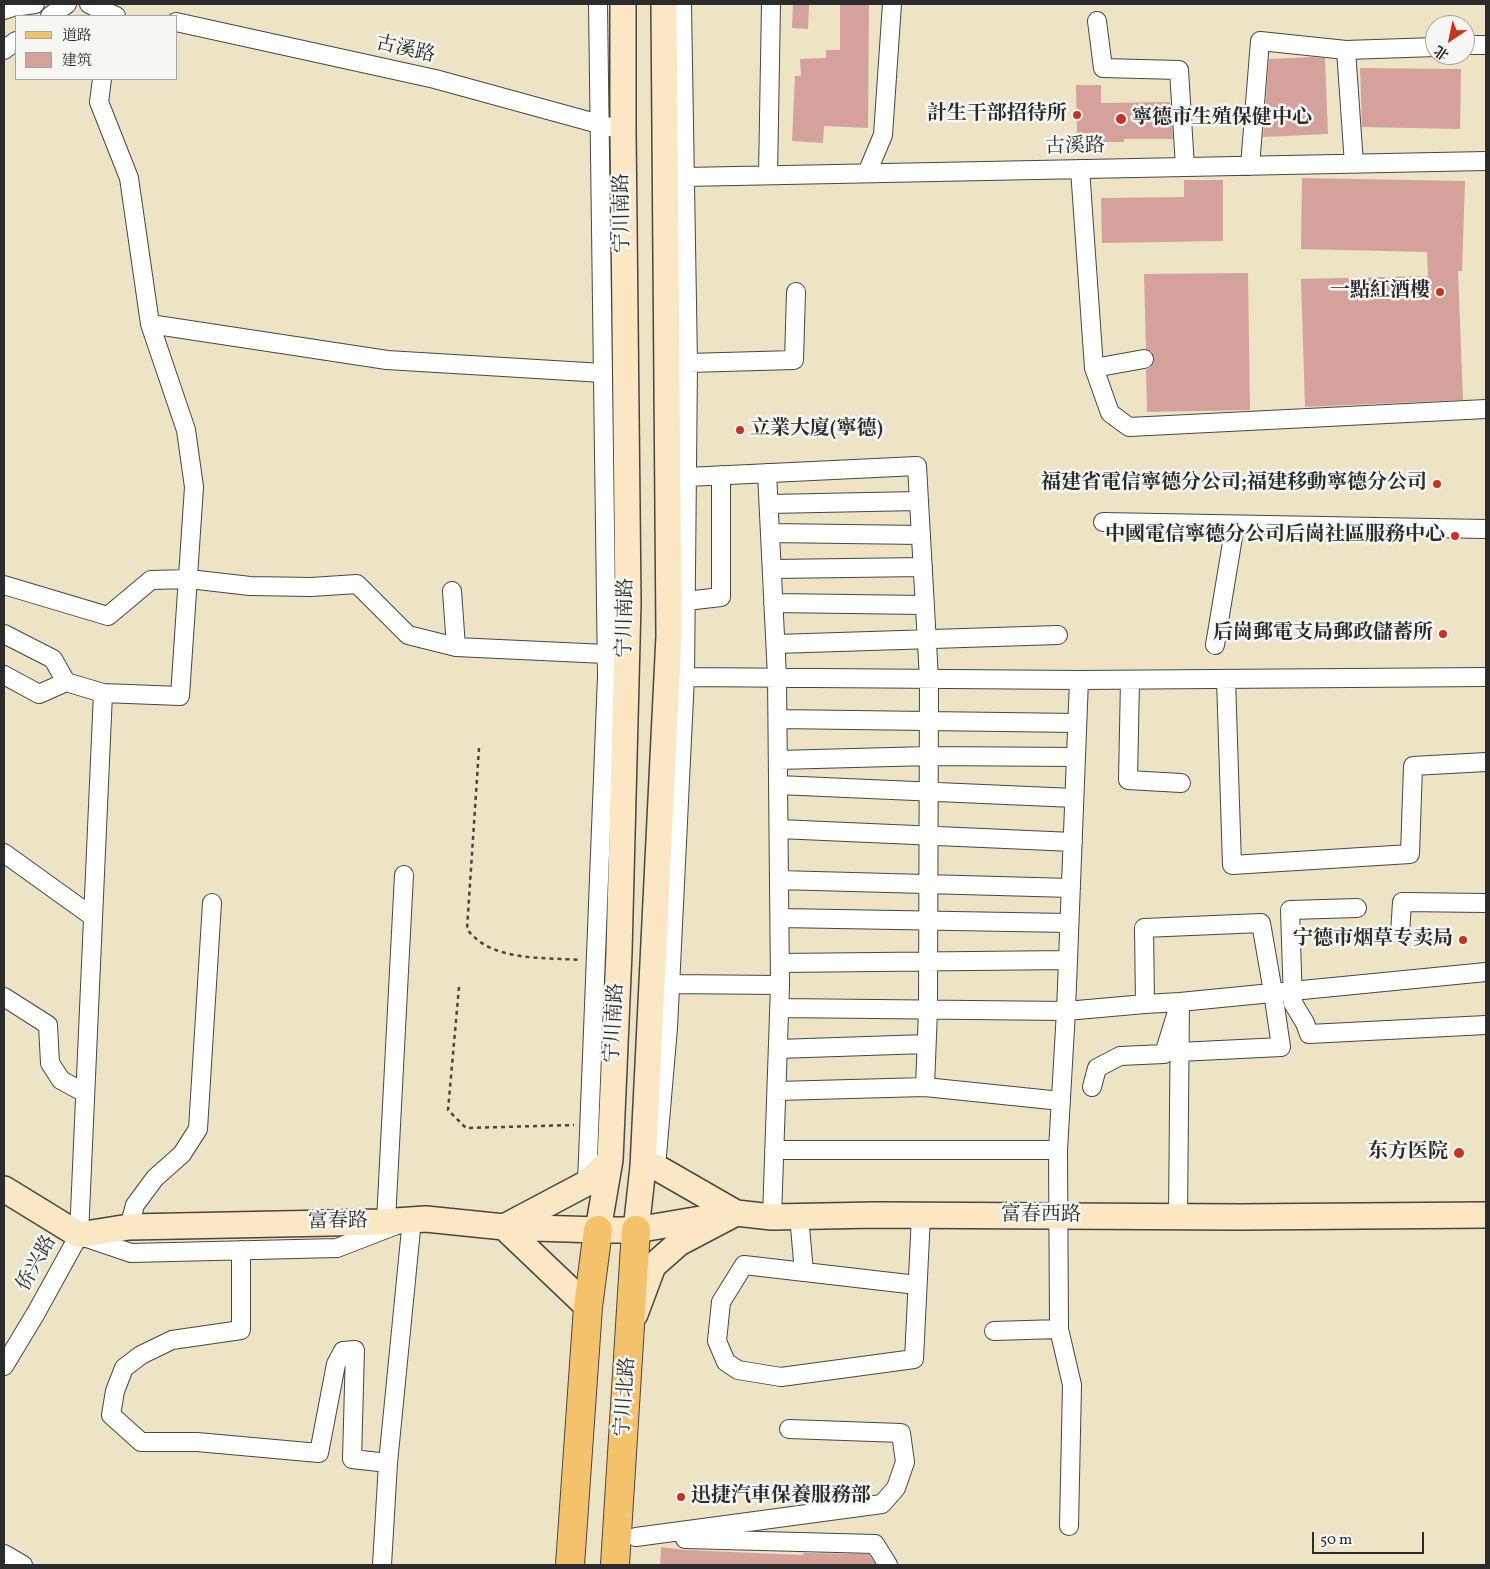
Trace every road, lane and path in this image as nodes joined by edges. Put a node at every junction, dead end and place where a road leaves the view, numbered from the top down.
1 (35, 4) edge
2 (67, 4) edge
3 (89, 4) edge
4 (598, 4) edge
5 (623, 4) edge
6 (664, 4) edge
7 (682, 4) edge
8 (771, 4) edge
9 (892, 4) edge
10 (4, 10) edge
11 (51, 15) edge
12 (114, 15) edge
13 (1097, 21) dead end
14 (178, 22) edge
15 (15, 41) edge
16 (1425, 47) edge
17 (4, 50) edge
18 (1346, 50) junction
19 (102, 80) edge
20 (611, 127) junction
21 (1486, 161) edge
22 (1354, 164) junction
23 (1250, 166) junction
24 (1185, 167) junction
25 (1080, 169) junction
26 (867, 173) junction
27 (675, 175) junction
28 (768, 175) junction
29 (796, 292) dead end
30 (150, 324) junction
31 (1144, 358) dead end
32 (688, 363) junction
33 (1094, 368) junction
34 (603, 373) junction
35 (1486, 409) edge
36 (767, 473) junction
37 (721, 476) junction
38 (687, 477) junction
39 (919, 501) junction
40 (769, 504) junction
41 (1103, 522) dead end
42 (1235, 524) junction
43 (1486, 529) edge
44 (770, 533) junction
45 (921, 535) junction
46 (923, 567) junction
47 (772, 568) junction
48 (189, 579) junction
49 (4, 585) edge
50 (452, 591) dead end
51 (686, 601) junction
52 (774, 603) junction
53 (925, 606) junction
54 (4, 634) edge
55 (1058, 635) dead end
56 (927, 640) junction
57 (776, 644) junction
58 (1215, 645) dead end
59 (456, 647) junction
60 (606, 654) junction
61 (4, 676) edge
62 (685, 677) junction
63 (1486, 677) edge
64 (777, 678) junction
65 (929, 679) junction
66 (1226, 679) junction
67 (1079, 680) junction
68 (1130, 680) junction
69 (66, 682) junction
70 (103, 693) junction
71 (778, 718) junction
72 (929, 722) junction
73 (1077, 723) junction
74 (479, 748) dead end
75 (929, 756) junction
76 (1076, 757) junction
77 (778, 760) junction
78 (1486, 762) edge
79 (1181, 783) dead end
80 (778, 785) junction
81 (928, 792) junction
82 (1074, 798) junction
83 (779, 830) junction
84 (928, 836) junction
85 (1073, 842) junction
86 (4, 853) edge
87 (404, 875) dead end
88 (779, 880) junction
89 (928, 884) junction
90 (1071, 888) junction
91 (212, 903) dead end
92 (1486, 903) edge
93 (1357, 908) dead end
94 (93, 917) junction
95 (780, 918) junction
96 (928, 921) junction
97 (1069, 923) junction
98 (1400, 934) dead end
99 (1068, 960) junction
100 (597, 961) junction
101 (780, 963) junction
102 (928, 963) junction
103 (1486, 972) edge
104 (669, 984) junction
105 (780, 985) junction
106 (459, 987) dead end
107 (1293, 990) junction
108 (1273, 992) junction
109 (4, 997) edge
110 (1180, 1002) junction
111 (1145, 1004) junction
112 (780, 1008) junction
113 (928, 1010) junction
114 (1066, 1011) junction
115 (1486, 1025) edge
116 (926, 1044) junction
117 (778, 1049) junction
118 (1179, 1052) junction
119 (925, 1087) junction
120 (1092, 1087) dead end
121 (777, 1091) junction
122 (85, 1093) junction
123 (1061, 1101) junction
124 (591, 1124) junction
125 (774, 1150) junction
126 (1058, 1150) junction
127 (610, 1160) junction
128 (650, 1167) junction
129 (587, 1183) junction
130 (4, 1190) edge
131 (736, 1213) junction
132 (1486, 1215) edge
133 (799, 1216) junction
134 (921, 1216) junction
135 (1058, 1216) junction
136 (772, 1217) junction
137 (1178, 1217) junction
138 (412, 1219) junction
139 (386, 1221) junction
140 (129, 1227) junction
141 (504, 1227) junction
142 (598, 1230) junction
143 (636, 1230) junction
144 (79, 1235) junction
145 (241, 1250) junction
146 (804, 1272) junction
147 (917, 1285) junction
148 (588, 1307) junction
149 (632, 1323) junction
150 (1059, 1329) junction
151 (994, 1331) dead end
152 (4, 1366) edge
153 (789, 1429) dead end
154 (388, 1463) junction
155 (1069, 1526) dead end
156 (626, 1537) junction
157 (4, 1554) edge
158 (22, 1565) edge
159 (382, 1565) edge
160 (570, 1565) edge
161 (615, 1565) edge
162 (888, 1565) edge

1 - 10 street
2 - 11 street
3 - 12 street
4 - 20 street
5 - 20 main road, 宁川南路
6 - 27 main road, 宁川南路
7 - 27 street
8 - 28 street
9 - 26 street
13 - 24 street
14 - 20 street, 古溪路
15 - 17 street
16 - 18 street
18 - 22 street
18 - 23 street
19 - 30 street
20 - 34 street
20 - 127 main road, 宁川南路
21 - 22 street, 古溪路
22 - 23 street, 古溪路
23 - 24 street, 古溪路
24 - 25 street, 古溪路
25 - 26 street, 古溪路
25 - 33 street
26 - 28 street, 古溪路
27 - 28 street, 古溪路
27 - 32 street
27 - 128 main road, 宁川南路
29 - 32 street
30 - 34 street
30 - 48 street
31 - 33 street
32 - 38 street
33 - 35 street
34 - 60 street
36 - 37 street
36 - 39 street
36 - 40 street
37 - 38 street
37 - 51 street
38 - 51 street
39 - 40 street
39 - 45 street
40 - 44 street
41 - 42 street
42 - 43 street
42 - 58 street
44 - 45 street
44 - 47 street
45 - 46 street
46 - 47 street
46 - 53 street
47 - 52 street
48 - 49 street
48 - 59 street
48 - 70 street
50 - 59 street
51 - 62 street
52 - 53 street
52 - 57 street
53 - 56 street
54 - 69 street
55 - 56 street
56 - 57 street
56 - 65 street
57 - 64 street
59 - 60 street
60 - 100 street
61 - 69 street
62 - 64 street
62 - 104 street
63 - 66 street
64 - 65 street
64 - 71 street
65 - 67 street
65 - 72 street
66 - 68 street
66 - 78 street
67 - 68 street
67 - 73 street
68 - 79 street
69 - 70 street
70 - 94 street
71 - 72 street
71 - 77 street
72 - 73 street
72 - 75 street
73 - 76 street
74 - 100 path
75 - 76 street
75 - 77 street
75 - 81 street
76 - 82 street
77 - 80 street
80 - 81 street
80 - 83 street
81 - 82 street
81 - 84 street
82 - 85 street
83 - 84 street
83 - 88 street
84 - 85 street
84 - 89 street
85 - 90 street
86 - 94 street
87 - 139 street
88 - 89 street
88 - 95 street
89 - 90 street
89 - 96 street
90 - 97 street
91 - 140 street
92 - 98 street
93 - 107 street
94 - 122 street
95 - 96 street
95 - 101 street
96 - 97 street
96 - 102 street
97 - 99 street
99 - 102 street
99 - 114 street
100 - 124 street
101 - 102 street
101 - 105 street
102 - 113 street
103 - 107 street
104 - 105 street
104 - 128 street
105 - 112 street
106 - 124 path
107 - 108 street
107 - 115 street
108 - 110 street
108 - 111 street
108 - 118 street
109 - 122 street
110 - 111 street
110 - 118 street
110 - 120 street
111 - 114 street
112 - 113 street
112 - 117 street
113 - 114 street
113 - 116 street
114 - 123 street
116 - 117 street
116 - 119 street
117 - 121 street
118 - 137 street
119 - 121 street
119 - 123 street
121 - 125 street
122 - 144 street
123 - 126 street
124 - 129 street
125 - 126 street
125 - 136 street
126 - 135 street
127 - 129 main road
127 - 142 main road, 宁川南路
128 - 131 main road
128 - 143 main road, 宁川南路
129 - 141 main road
130 - 144 main road
131 - 136 main road, 富春西路
131 - 143 main road, 富春西路
131 - 149 main road
132 - 137 main road, 富春西路
133 - 134 main road, 富春西路
133 - 136 main road, 富春西路
133 - 146 street
134 - 135 main road, 富春西路
134 - 147 street
135 - 137 main road, 富春西路
135 - 150 street
138 - 139 main road, 富春路
138 - 141 main road, 富春路
138 - 145 street
138 - 154 street
139 - 140 main road, 富春路
140 - 144 main road, 富春路
141 - 142 main road, 富春路
141 - 148 main road
142 - 143 main road, 富春西路
142 - 148 main road
143 - 149 main road, 宁川北路
144 - 145 street
144 - 152 street, 侨兴路
145 - 154 street
146 - 147 street
146 - 147 street
148 - 160 main road
149 - 156 main road, 宁川北路
150 - 151 street
150 - 155 street
153 - 156 street
154 - 159 street
156 - 161 main road, 宁川北路
156 - 162 street
157 - 158 street

